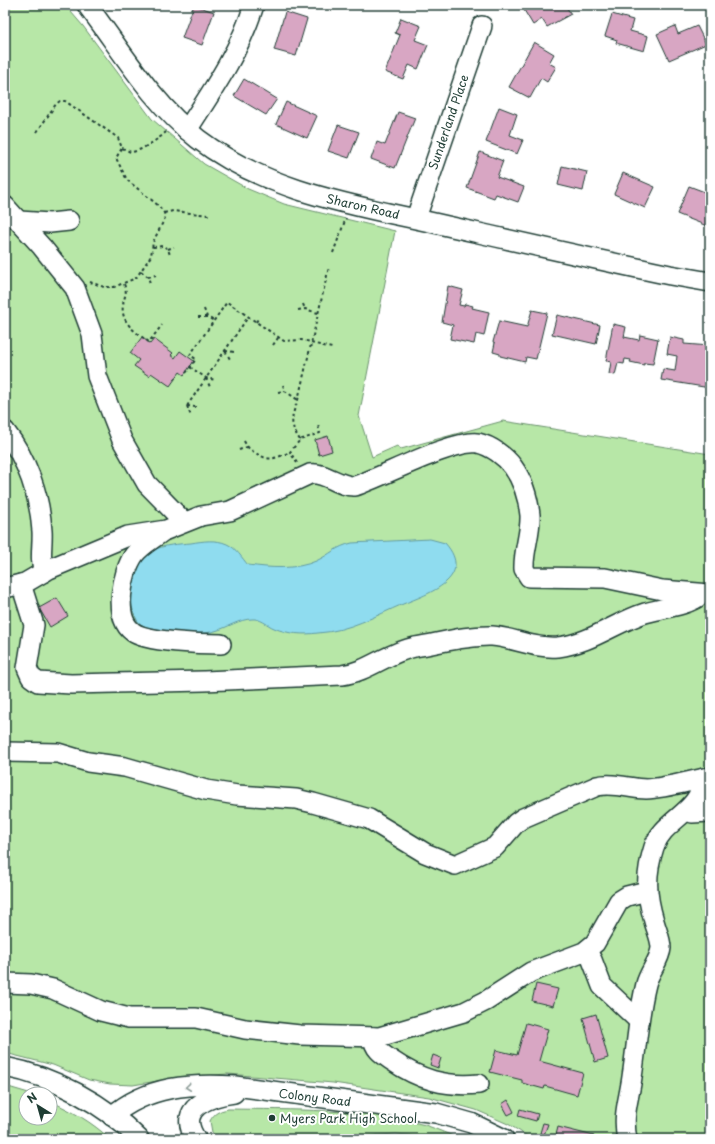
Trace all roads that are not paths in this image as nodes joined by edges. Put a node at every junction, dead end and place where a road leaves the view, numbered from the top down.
1 (87, 5) edge
2 (254, 5) edge
3 (482, 26) dead end
4 (182, 125) junction
5 (5, 206) edge
6 (416, 218) junction
7 (19, 221) junction
8 (68, 221) dead end
9 (710, 282) edge
10 (5, 431) edge
11 (184, 522) junction
12 (162, 530) junction
13 (44, 572) junction
14 (13, 586) edge
15 (705, 593) edge
16 (221, 644) dead end
17 (5, 752) edge
18 (707, 778) edge
19 (688, 811) junction
20 (710, 812) edge
21 (647, 891) junction
22 (587, 951) junction
23 (5, 983) edge
24 (644, 990) junction
25 (617, 1000) junction
26 (638, 1020) junction
27 (373, 1037) junction
28 (5, 1066) edge
29 (479, 1084) dead end
30 (265, 1091) junction
31 (112, 1116) junction
32 (140, 1139) edge
33 (196, 1139) edge
34 (504, 1139) edge
35 (627, 1139) edge

1 - 4 street, Sharon Road
2 - 4 street
3 - 6 street, Sunderland Place
4 - 6 street, Sharon Road
5 - 7 street
6 - 9 street, Sharon Road
7 - 8 street
7 - 11 street
10 - 13 street
11 - 12 street
11 - 15 street
12 - 13 street
12 - 16 street
13 - 14 street
14 - 15 street
17 - 18 street
18 - 19 street
19 - 20 street
19 - 21 street
21 - 22 street
21 - 24 street
22 - 25 street
22 - 27 street
23 - 27 street
24 - 25 street
24 - 26 street
25 - 26 street
26 - 35 street
27 - 29 street
28 - 31 street
30 -> 31 street, Colony Road
30 - 33 street, Colony Road
30 - 34 street, Colony Road
31 - 32 street

